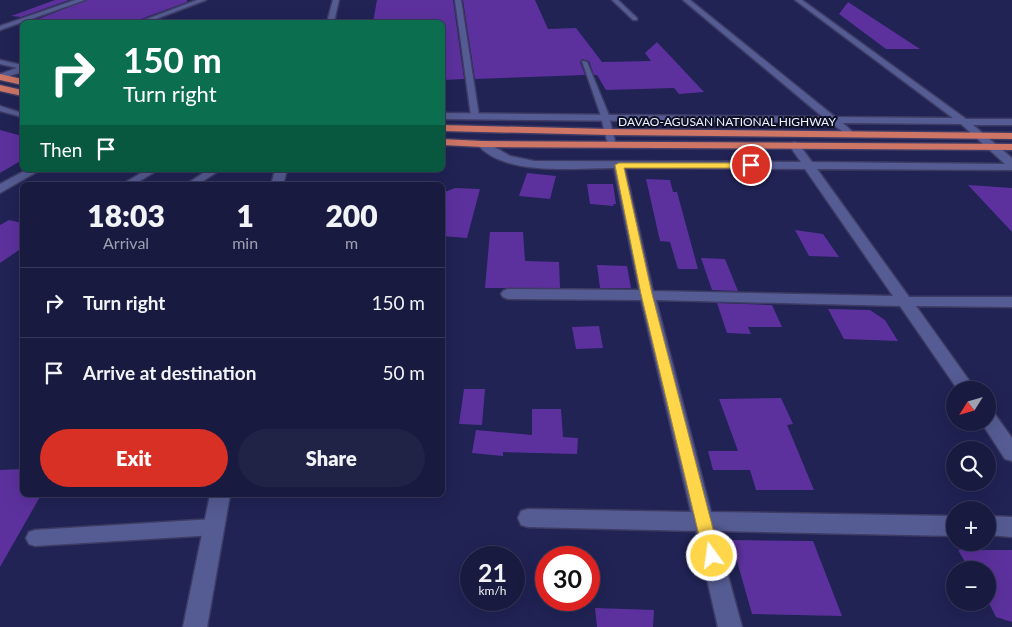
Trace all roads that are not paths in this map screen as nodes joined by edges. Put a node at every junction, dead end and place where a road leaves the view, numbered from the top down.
1 (82, 0) edge
2 (203, 0) edge
3 (336, 0) edge
4 (458, 0) edge
5 (615, 0) edge
6 (686, 0) edge
7 (798, 0) edge
8 (23, 20) edge
9 (148, 20) edge
10 (331, 20) edge
11 (635, 20) dead end
12 (20, 21) edge
13 (0, 28) edge
14 (0, 62) edge
15 (584, 62) dead end
16 (20, 67) edge
17 (20, 69) edge
18 (1, 77) edge
19 (20, 82) edge
20 (0, 88) edge
21 (20, 93) edge
22 (0, 108) edge
23 (20, 113) edge
24 (445, 116) edge
25 (475, 116) junction
26 (606, 119) junction
27 (834, 119) junction
28 (964, 122) junction
29 (1012, 122) edge
30 (445, 128) edge
31 (609, 132) junction
32 (850, 134) junction
33 (979, 136) junction
34 (1012, 136) edge
35 (445, 142) edge
36 (482, 144) junction
37 (612, 145) junction
38 (794, 145) junction
39 (993, 147) junction
40 (1012, 147) edge
41 (619, 165) junction
42 (808, 165) junction
43 (1012, 166) edge
44 (30, 172) edge
45 (149, 172) edge
46 (213, 172) edge
47 (131, 182) edge
48 (195, 182) edge
49 (0, 189) edge
50 (508, 294) dead end
51 (646, 294) junction
52 (904, 302) junction
53 (1012, 302) edge
54 (961, 381) edge
55 (996, 429) edge
56 (1012, 452) edge
57 (220, 497) edge
58 (528, 518) dead end
59 (703, 521) junction
60 (946, 526) edge
61 (996, 526) edge
62 (214, 527) junction
63 (1012, 527) edge
64 (35, 538) dead end
65 (195, 627) edge
66 (730, 627) edge

1 - 8 street
2 - 9 street
3 - 10 street
4 - 25 lane
5 - 11 lane
6 - 27 street
7 - 28 street
12 - 13 street
14 - 16 lane
15 - 26 lane
17 - 18 street
18 - 19 highway
20 - 21 highway
22 - 23 lane
24 - 25 street
25 - 26 street
26 - 27 street
26 - 31 lane
27 - 28 street
27 - 32 street
28 - 29 street
28 - 33 street
30 - 31 highway, DAVAO-AGUSAN NATIONAL HIGHWAY
31 - 32 highway, DAVAO-AGUSAN NATIONAL HIGHWAY
31 - 37 lane
32 - 33 highway, DAVAO-AGUSAN NATIONAL HIGHWAY
33 - 34 highway, DAVAO-AGUSAN NATIONAL HIGHWAY
33 - 39 street
35 - 36 highway, DAVAO-AGUSAN NATIONAL HIGHWAY
36 - 37 highway, DAVAO-AGUSAN NATIONAL HIGHWAY
36 - 41 street
37 - 38 highway, DAVAO-AGUSAN NATIONAL HIGHWAY
38 - 39 highway, DAVAO-AGUSAN NATIONAL HIGHWAY
38 - 42 street
39 - 40 highway, DAVAO-AGUSAN NATIONAL HIGHWAY
39 - 43 street
41 - 42 street
41 - 51 street
42 - 43 street
42 - 52 street
44 - 49 street
45 - 47 lane
46 - 48 lane
50 - 51 street
51 - 52 street
51 - 59 street
52 - 53 street
52 - 54 street
55 - 56 street
57 - 62 street
58 - 59 street
59 - 60 street
59 - 66 street
61 - 63 street
62 - 64 lane
62 - 65 street

